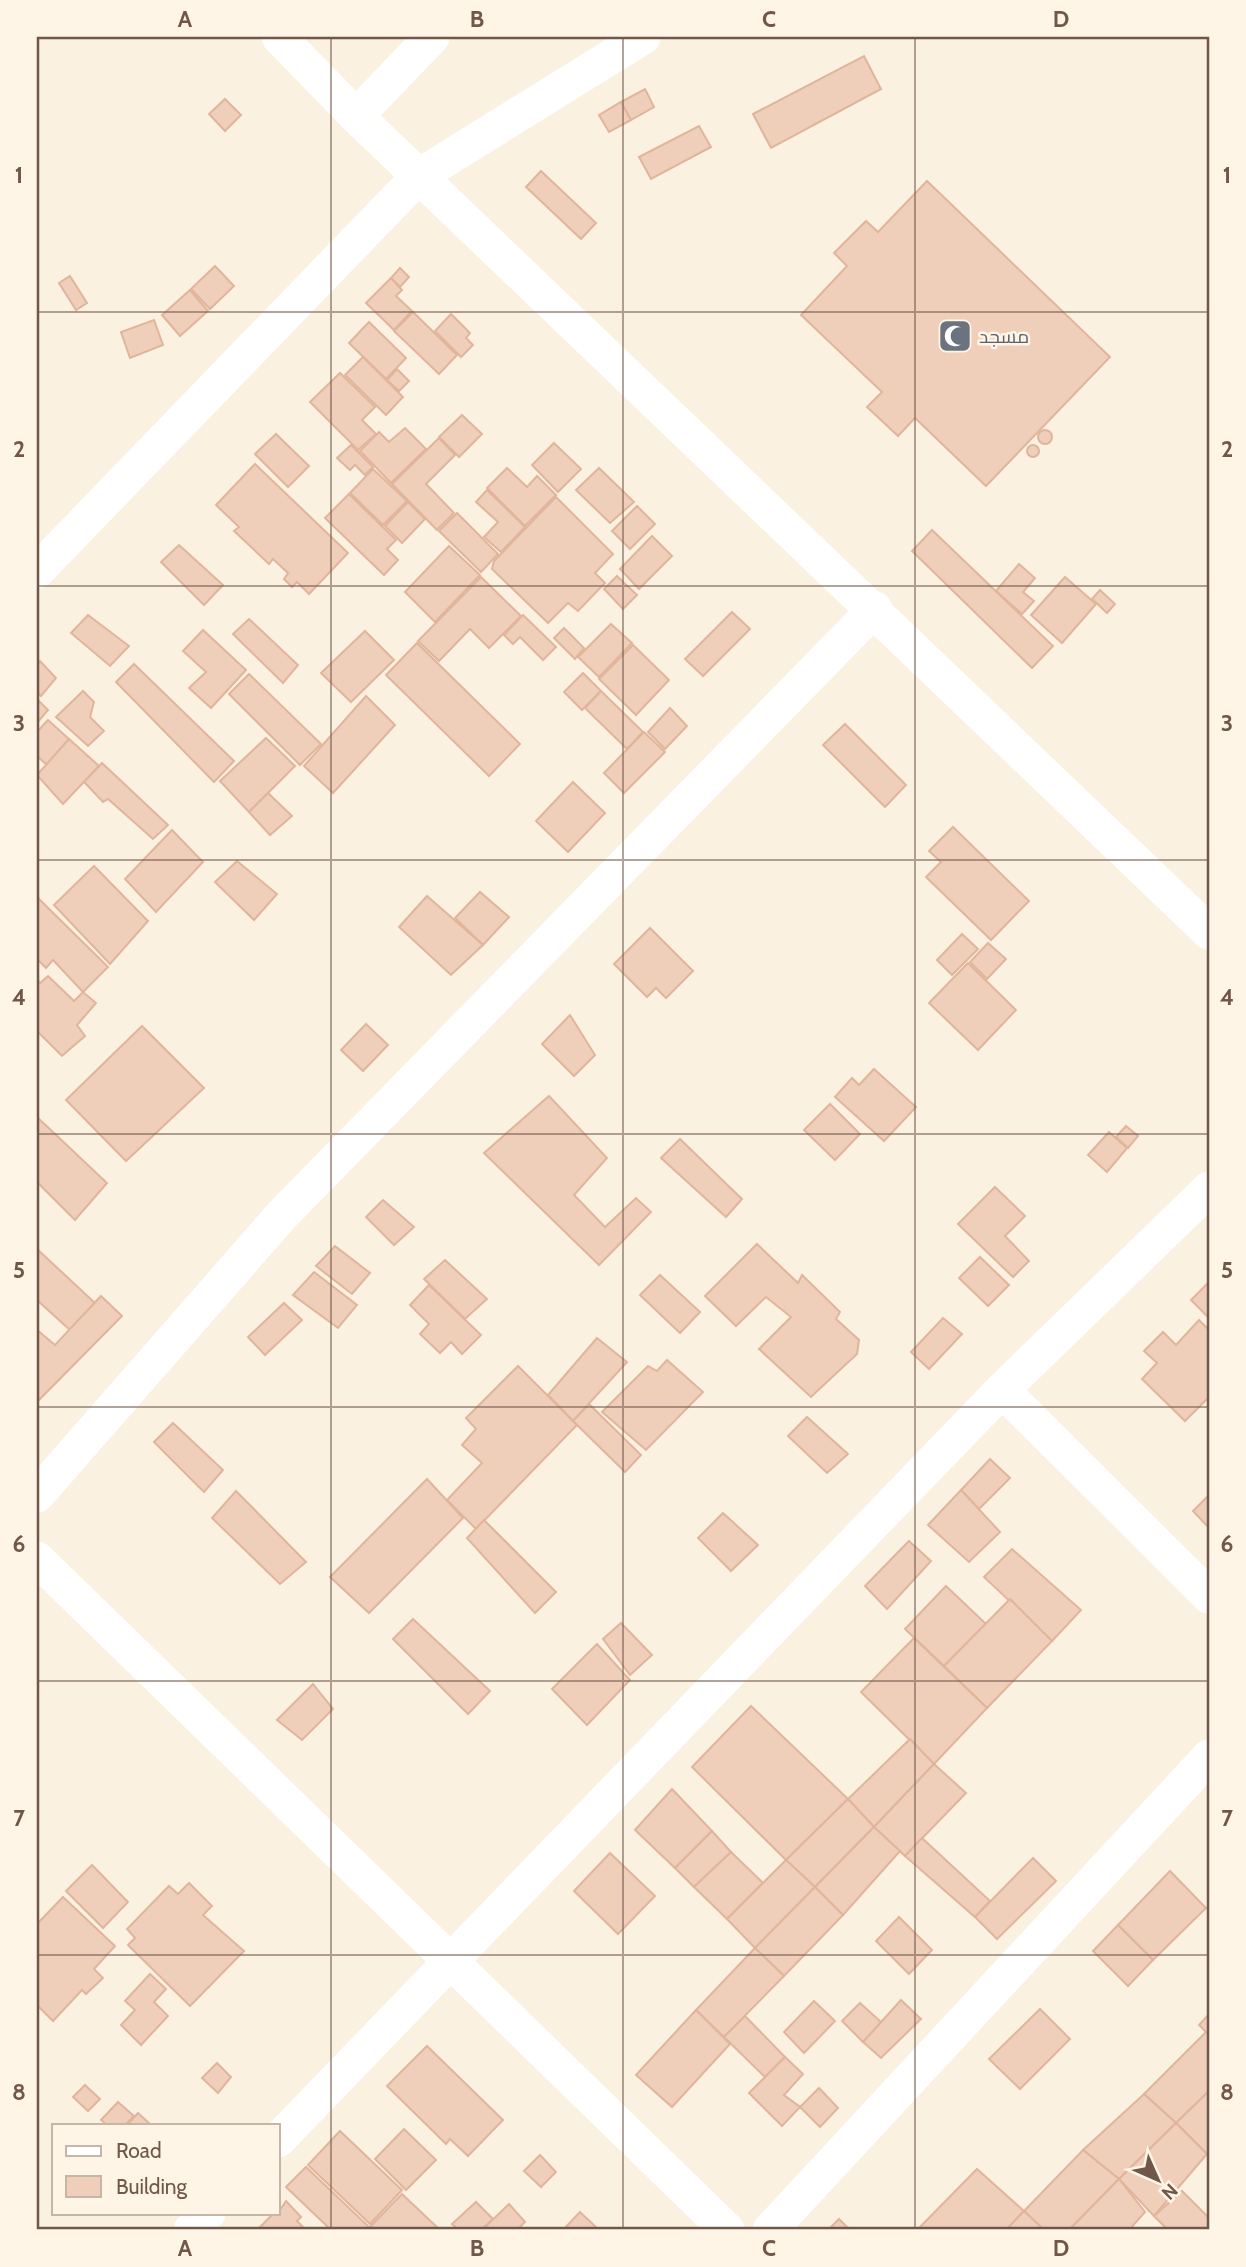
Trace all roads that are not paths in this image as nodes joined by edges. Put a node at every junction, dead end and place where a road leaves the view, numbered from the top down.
1 (279, 37) edge
2 (432, 37) edge
3 (643, 37) edge
4 (356, 116) junction
5 (419, 176) junction
6 (37, 571) edge
7 (875, 609) junction
8 (1209, 932) edge
9 (1209, 1189) edge
10 (1002, 1391) junction
11 (37, 1495) edge
12 (37, 1559) edge
13 (1209, 1596) edge
14 (1209, 1757) edge
15 (452, 1959) junction
16 (280, 2138) edge
17 (207, 2214) edge
18 (191, 2230) edge
19 (727, 2230) edge
20 (769, 2230) edge

1 - 4 street
2 - 4 street
3 - 5 street
4 - 5 street
5 - 6 street
5 - 7 street
7 - 8 street
7 - 11 street
9 - 10 street
10 - 13 street
10 - 15 street
12 - 15 street
14 - 20 street
15 - 16 street
15 - 19 street
17 - 18 street

